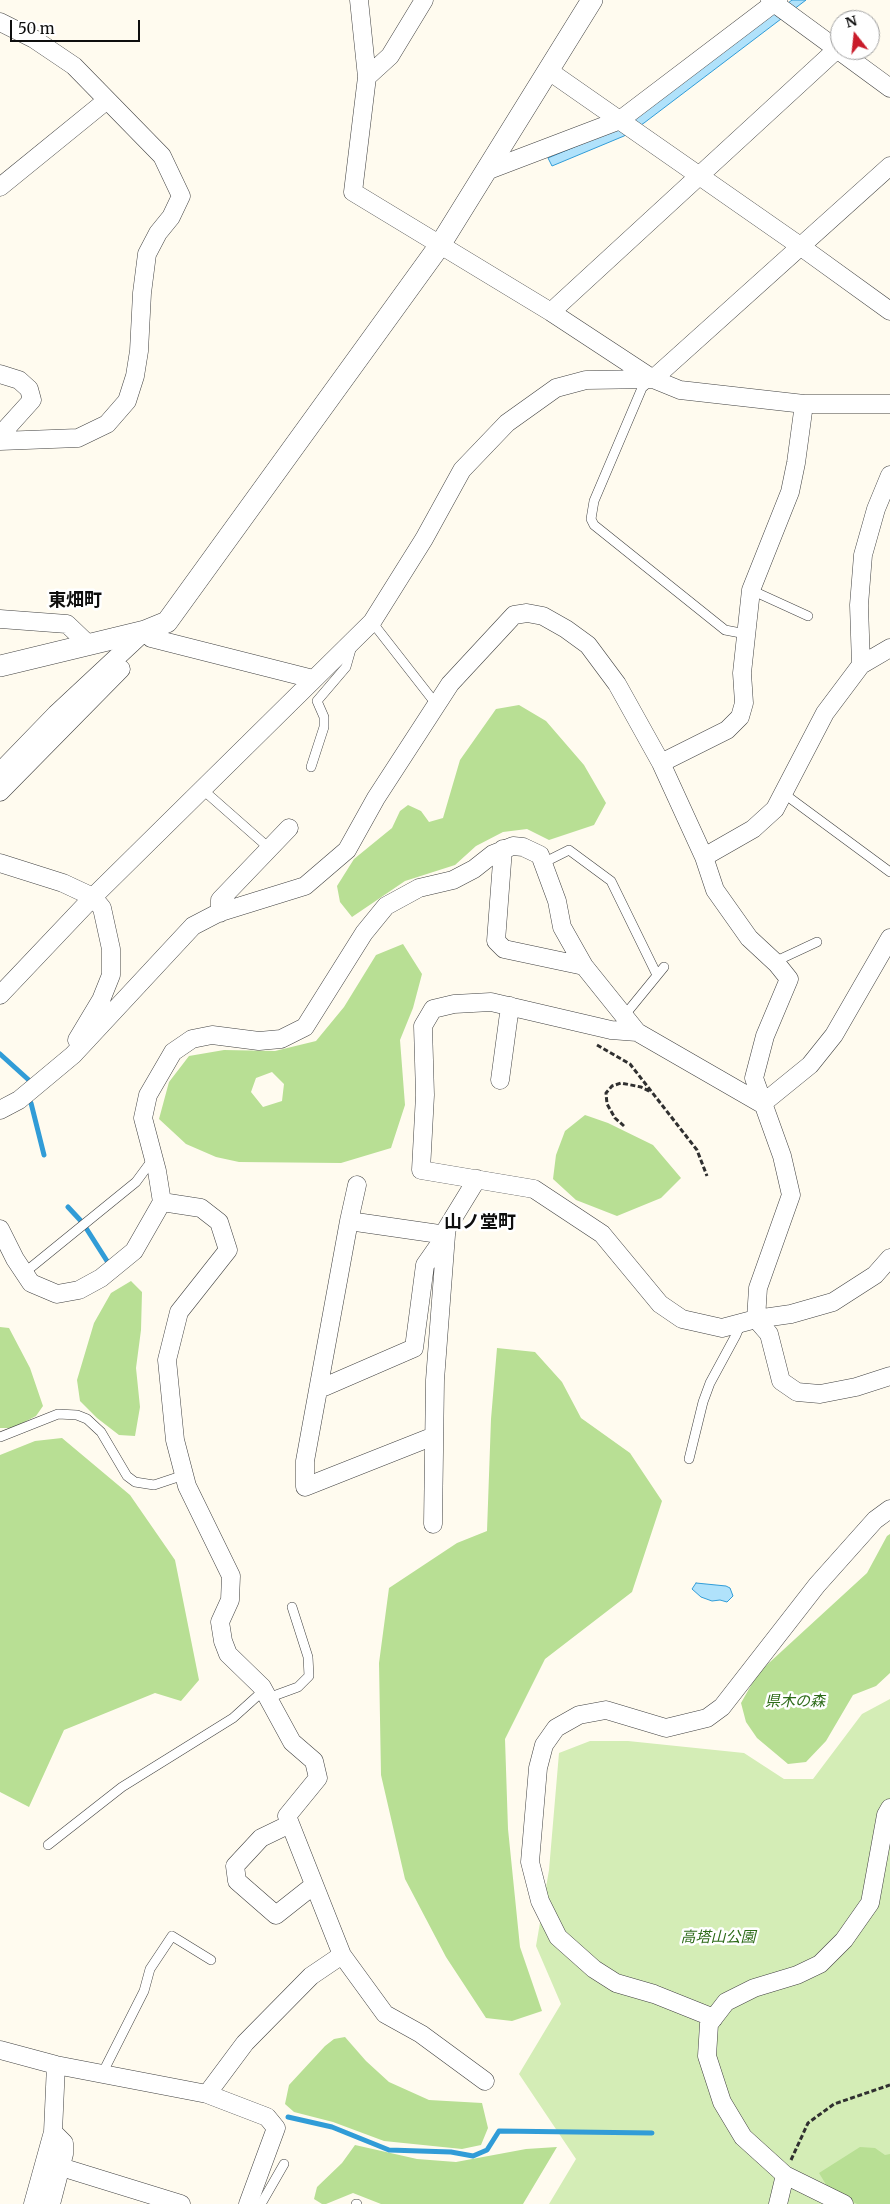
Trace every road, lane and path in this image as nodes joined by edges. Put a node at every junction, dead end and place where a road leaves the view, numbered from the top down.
1 (359, 0) edge
2 (424, 0) edge
3 (592, 0) edge
4 (774, 1) edge
5 (0, 22) edge
6 (0, 38) edge
7 (34, 39) junction
8 (830, 45) edge
9 (830, 55) edge
10 (850, 60) edge
11 (549, 71) junction
12 (367, 77) junction
13 (890, 88) edge
14 (107, 100) junction
15 (620, 120) junction
16 (890, 166) edge
17 (486, 171) junction
18 (699, 175) junction
19 (0, 187) edge
20 (440, 245) junction
21 (800, 246) junction
22 (890, 311) edge
23 (551, 312) junction
24 (0, 374) edge
25 (653, 379) junction
26 (804, 404) junction
27 (890, 404) edge
28 (0, 433) edge
29 (0, 442) edge
30 (890, 475) edge
31 (751, 590) junction
32 (808, 616) dead end
33 (0, 619) edge
34 (372, 622) junction
35 (746, 634) junction
36 (148, 635) junction
37 (355, 638) junction
38 (89, 645) junction
39 (890, 648) edge
40 (861, 665) junction
41 (0, 666) edge
42 (313, 679) junction
43 (436, 704) junction
44 (661, 763) junction
45 (311, 767) dead end
46 (0, 772) edge
47 (202, 789) junction
48 (0, 792) edge
49 (783, 793) junction
50 (289, 828) dead end
51 (269, 848) junction
52 (502, 849) junction
53 (704, 857) junction
54 (0, 863) edge
55 (543, 863) junction
56 (890, 872) edge
57 (93, 897) junction
58 (220, 913) junction
59 (890, 938) edge
60 (817, 942) dead end
61 (774, 962) junction
62 (584, 966) junction
63 (664, 967) dead end
64 (658, 975) junction
65 (0, 994) edge
66 (510, 1006) junction
67 (624, 1016) junction
68 (585, 1025) junction
69 (637, 1032) junction
70 (72, 1055) junction
71 (500, 1080) dead end
72 (652, 1092) junction
73 (762, 1104) junction
74 (0, 1110) edge
75 (624, 1126) dead end
76 (154, 1158) junction
77 (707, 1176) dead end
78 (477, 1180) junction
79 (357, 1185) dead end
80 (162, 1202) junction
81 (349, 1221) junction
82 (0, 1228) edge
83 (446, 1235) junction
84 (890, 1258) edge
85 (24, 1273) junction
86 (748, 1321) junction
87 (890, 1376) edge
88 (324, 1387) dead end
89 (0, 1436) edge
90 (434, 1436) junction
91 (689, 1459) dead end
92 (184, 1475) junction
93 (890, 1509) edge
94 (433, 1524) dead end
95 (292, 1607) dead end
96 (266, 1694) junction
97 (890, 1808) edge
98 (290, 1824) junction
99 (48, 1845) dead end
100 (314, 1884) junction
101 (342, 1955) junction
102 (212, 1960) dead end
103 (714, 2018) junction
104 (0, 2050) edge
105 (56, 2065) junction
106 (102, 2074) junction
107 (485, 2081) dead end
108 (890, 2085) edge
109 (207, 2094) junction
110 (53, 2132) junction
111 (284, 2164) dead end
112 (61, 2167) junction
113 (785, 2174) junction
114 (33, 2204) edge
115 (51, 2204) edge
116 (180, 2204) edge
117 (248, 2204) edge
118 (261, 2204) edge
119 (778, 2204) edge
120 (844, 2204) edge

1 - 12 street
2 - 12 street
3 - 11 street
4 - 8 street
4 - 15 street
5 - 7 street
6 - 7 street
7 - 14 street
9 - 18 street
10 - 13 street
11 - 15 street
11 - 17 street
12 - 20 street
14 - 19 street
14 - 29 street
15 - 17 street
15 - 18 street
16 - 21 street
17 - 20 street
18 - 21 street
18 - 23 street
20 - 23 street
20 - 36 street
21 - 22 street
21 - 25 street
23 - 25 street
24 - 28 street
25 - 26 street
25 - 34 street
25 - 35 lane
26 - 27 street
26 - 31 street
30 - 40 street
31 - 32 lane
31 - 35 street
33 - 38 street
34 - 37 street
34 - 43 lane
35 - 44 street
36 - 38 street
36 - 42 street
36 - 46 street
36 - 48 street
37 - 42 street
37 - 45 lane
38 - 41 street
39 - 40 street
40 - 49 street
42 - 47 street
43 - 44 street
43 - 58 street
44 - 53 street
47 - 51 lane
47 - 57 street
49 - 53 street
49 - 56 lane
50 - 51 street
51 - 58 street
52 - 55 street
52 - 62 street
52 - 76 street
53 - 61 street
54 - 57 street
55 - 62 street
55 - 64 lane
57 - 65 street
57 - 70 street
58 - 70 street
59 - 73 street
60 - 61 lane
61 - 73 street
62 - 67 street
63 - 64 lane
64 - 67 lane
66 - 68 street
66 - 71 street
66 - 78 street
67 - 69 street
68 - 69 street
68 - 72 path
69 - 73 street
70 - 74 street
72 - 75 path
72 - 77 path
73 - 86 street
76 - 80 street
76 - 85 lane
78 - 83 street
78 - 86 street
79 - 81 street
80 - 85 street
80 - 92 street
81 - 83 street
81 - 90 street
82 - 85 street
83 - 88 street
83 - 90 street
84 - 86 street
86 - 87 street
86 - 91 lane
89 - 92 lane
90 - 94 street
92 - 96 street
93 - 103 street
95 - 96 lane
96 - 98 street
96 - 99 lane
97 - 103 street
98 - 100 street
98 - 100 street
100 - 101 street
101 - 107 street
101 - 109 street
102 - 106 lane
103 - 113 street
104 - 105 street
105 - 106 street
105 - 110 street
106 - 109 street
108 - 113 path
109 - 117 street
110 - 112 street
110 - 114 street
111 - 118 lane
112 - 115 street
112 - 116 street
113 - 119 street
113 - 120 street

